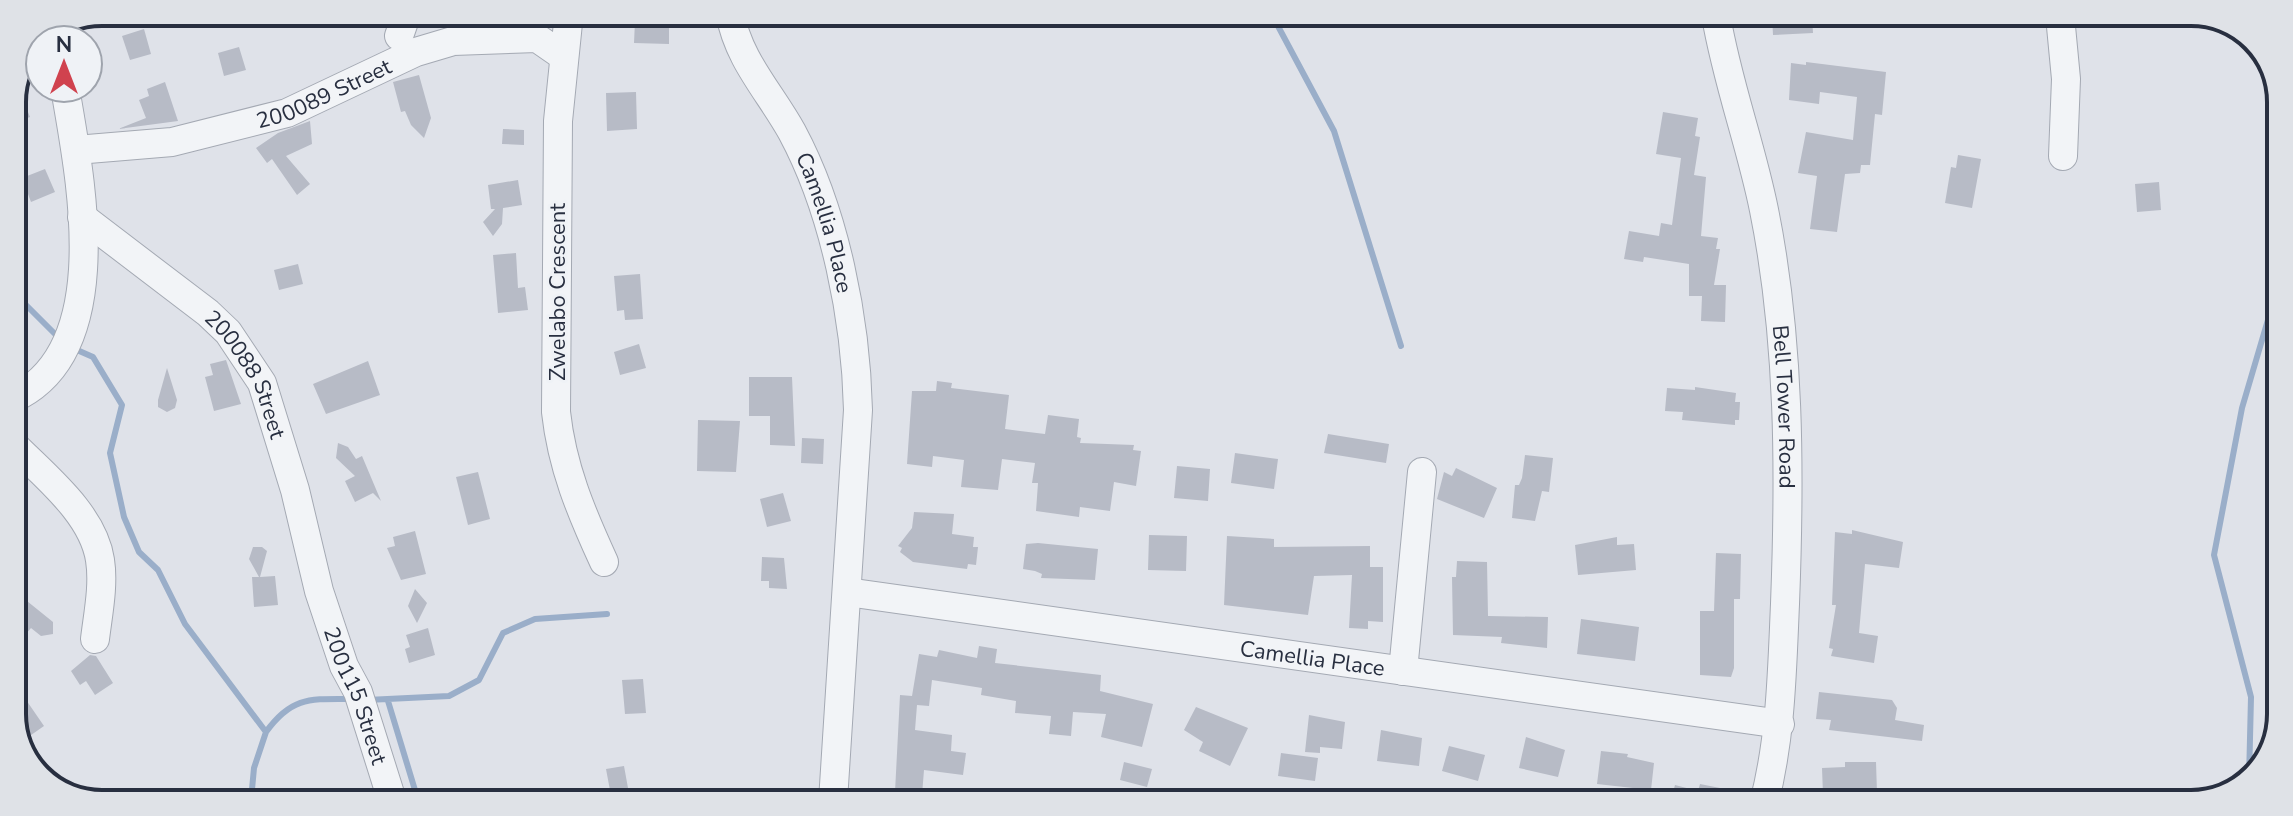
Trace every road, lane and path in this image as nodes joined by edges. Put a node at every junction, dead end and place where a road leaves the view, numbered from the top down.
1 (567, 26) edge
2 (734, 26) edge
3 (1718, 26) edge
4 (2061, 26) edge
5 (563, 56) junction
6 (68, 104) edge
7 (76, 150) junction
8 (2063, 156) dead end
9 (82, 217) junction
10 (26, 391) edge
11 (26, 457) edge
12 (1422, 472) dead end
13 (604, 562) dead end
14 (319, 591) joint
15 (847, 592) junction
16 (95, 639) dead end
17 (1403, 671) junction
18 (1780, 724) junction
19 (389, 790) edge
20 (834, 790) edge
21 (1767, 790) edge

1 - 5 street, Zwelabo Crescent
2 - 15 street, Camellia Place
3 - 18 street, Bell Tower Road
4 - 8 street
5 - 7 street, 200089 Street
5 - 13 street, Zwelabo Crescent
6 - 7 street
7 - 9 street
9 - 10 street
9 - 14 street, 200088 Street
11 - 16 street
12 - 17 street
14 - 19 street, 200115 Street
15 - 17 street, Camellia Place
15 - 20 street, Camellia Place
17 - 18 street, Camellia Place
18 - 21 street, Bell Tower Road

